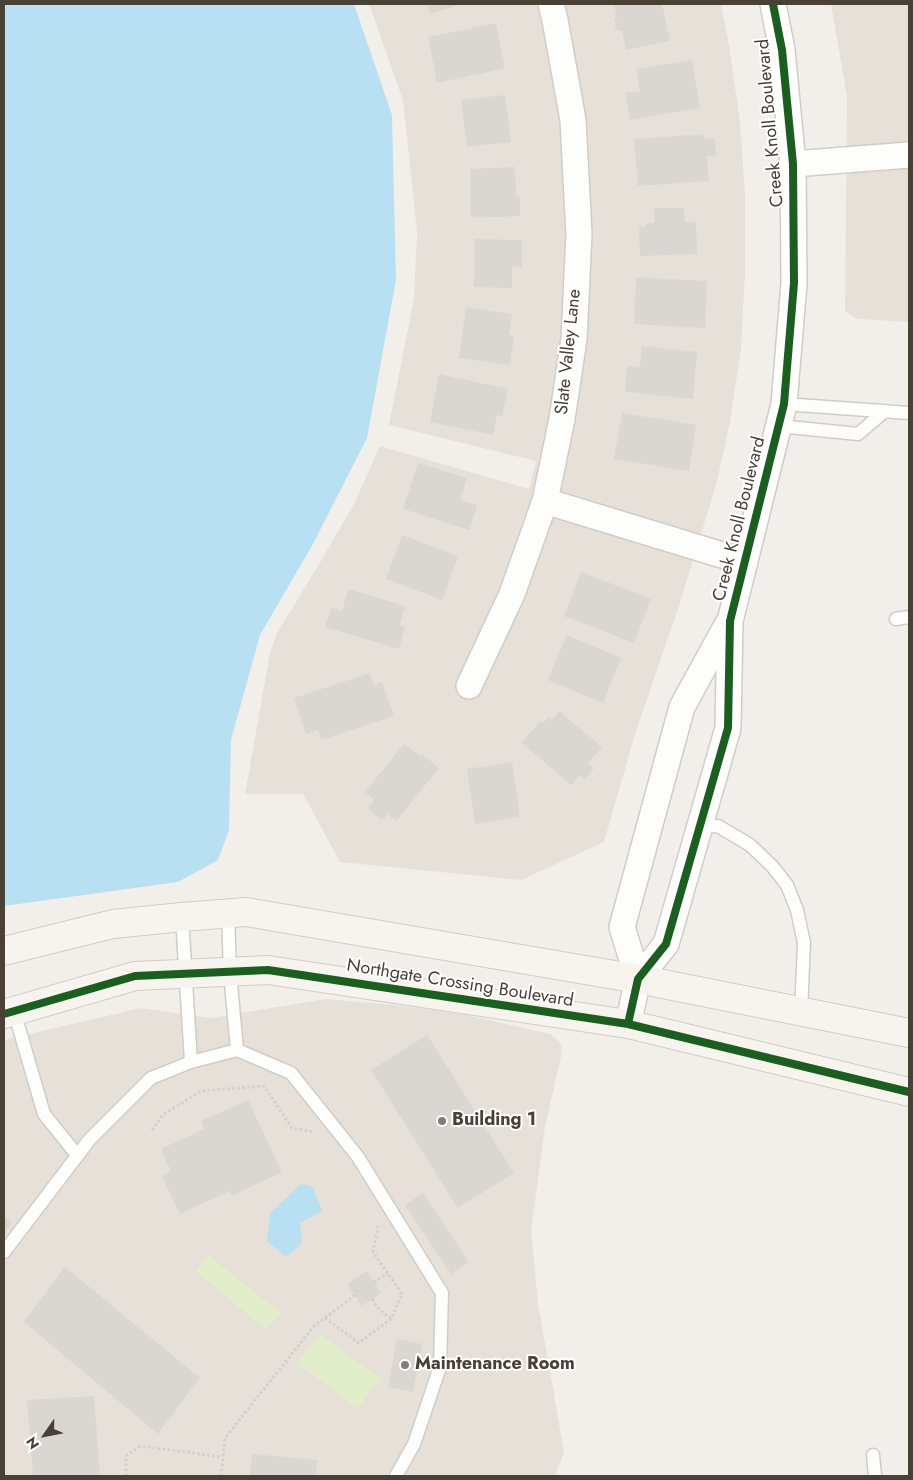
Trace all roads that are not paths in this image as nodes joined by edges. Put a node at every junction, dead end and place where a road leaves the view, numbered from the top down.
1 (551, 4) edge
2 (773, 4) edge
3 (909, 155) edge
4 (793, 164) junction
5 (885, 411) junction
6 (909, 413) edge
7 (781, 415) junction
8 (545, 501) junction
9 (745, 562) junction
10 (730, 621) junction
11 (469, 686) dead end
12 (699, 827) junction
13 (228, 914) junction
14 (182, 917) junction
15 (4, 951) edge
16 (230, 972) junction
17 (186, 974) junction
18 (638, 979) junction
19 (801, 1011) junction
20 (9, 1013) edge
21 (628, 1024) junction
22 (909, 1033) edge
23 (237, 1050) junction
24 (191, 1062) junction
25 (909, 1092) edge
26 (78, 1155) junction
27 (4, 1252) edge
28 (873, 1455) dead end
29 (396, 1476) edge
30 (875, 1476) edge

1 - 8 street, Slate Valley Lane
2 - 4 street, Creek Knoll Boulevard
3 - 4 street
4 - 7 street, Creek Knoll Boulevard
5 - 6 lane
5 - 7 lane
5 - 7 lane
7 - 9 street, Creek Knoll Boulevard
8 - 9 street
8 - 11 street, Slate Valley Lane
9 - 10 street, Creek Knoll Boulevard
10 - 12 street, Creek Knoll Boulevard
10 - 18 street
12 - 18 street, Creek Knoll Boulevard
12 - 19 lane
13 - 14 street, Northgate Crossing Boulevard
13 - 16 lane
13 - 18 street, Northgate Crossing Boulevard
14 - 15 street, Northgate Crossing Boulevard
14 - 17 lane
16 - 17 street, Northgate Crossing Boulevard
16 - 21 street, Northgate Crossing Boulevard
16 - 23 lane
17 - 20 street, Northgate Crossing Boulevard
17 - 24 lane
18 - 19 street, Northgate Crossing Boulevard
18 - 21 street, Creek Knoll Boulevard
19 - 22 street, Northgate Crossing Boulevard
20 - 26 lane
21 - 25 street, Northgate Crossing Boulevard
23 - 24 lane
23 - 29 lane
24 - 26 lane
26 - 27 lane
28 - 30 lane

